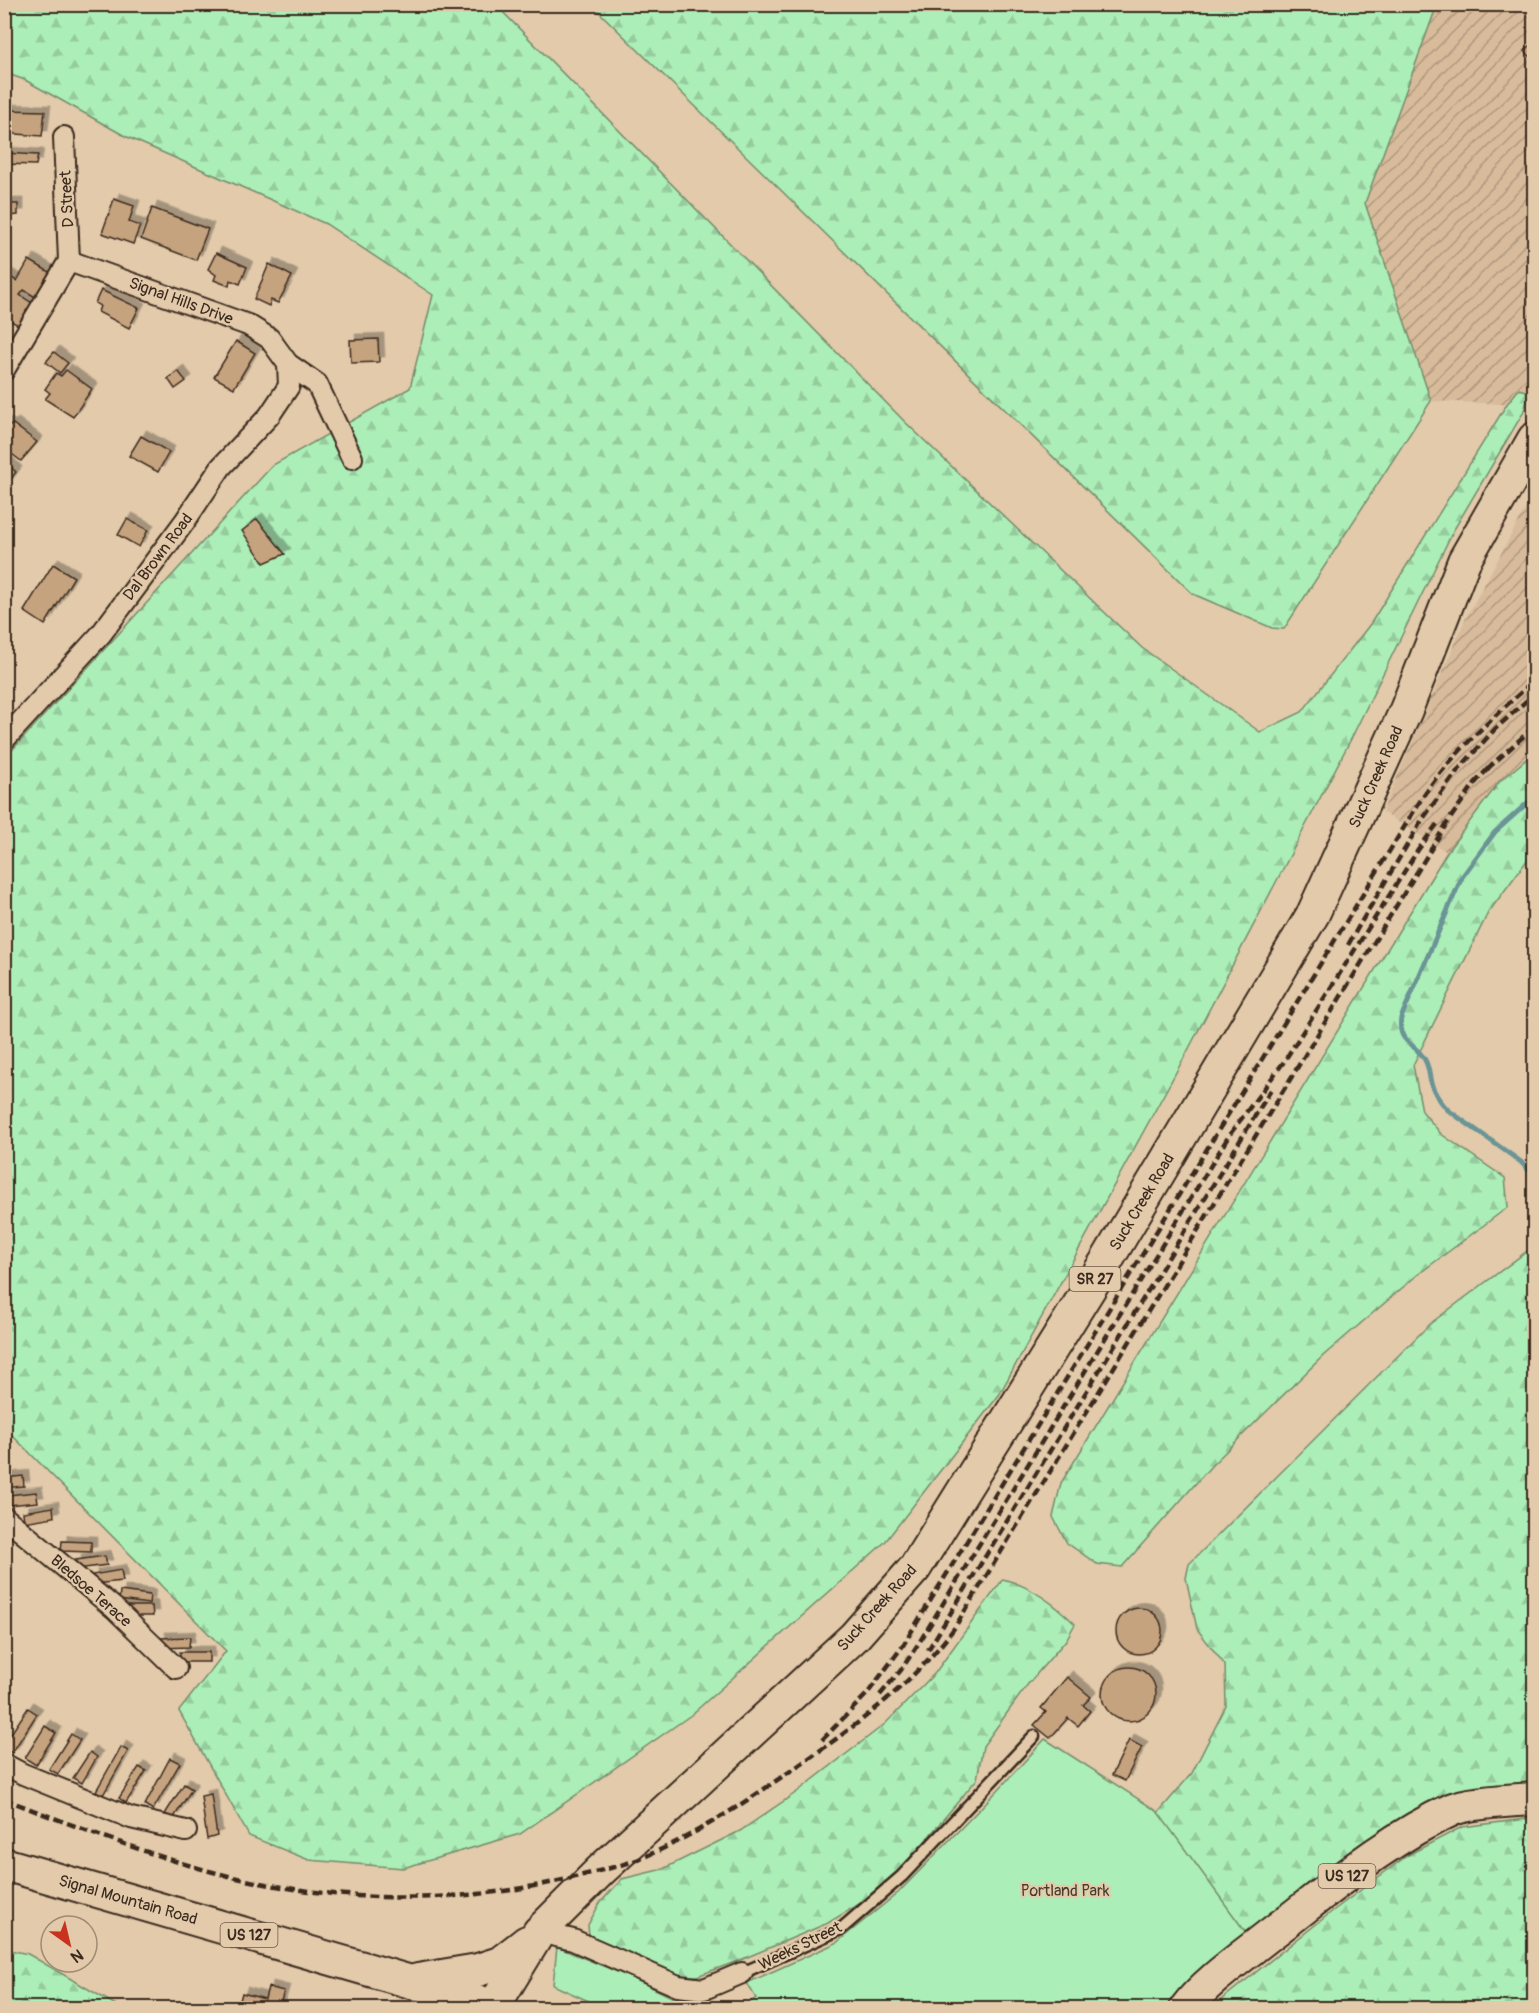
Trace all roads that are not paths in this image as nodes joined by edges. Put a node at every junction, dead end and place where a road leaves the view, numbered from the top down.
1 (64, 137) dead end
2 (69, 261) junction
3 (288, 364) junction
4 (4, 370) edge
5 (1534, 439) edge
6 (352, 458) dead end
7 (4, 740) edge
8 (4, 1517) edge
9 (176, 1668) dead end
10 (1034, 1736) dead end
11 (4, 1764) edge
12 (1534, 1798) edge
13 (186, 1831) dead end
14 (4, 1864) edge
15 (539, 1932) junction
16 (742, 1973) joint
17 (409, 1981) junction
18 (498, 2007) edge
19 (1186, 2008) edge

1 - 2 street, D Street
2 - 3 street, Signal Hills Drive
2 - 4 street
3 - 6 street, Signal Hills Drive
3 - 7 street, Dal Brown Road
5 - 15 main road, Suck Creek Road / SR 27
8 - 9 street, Bledsoe Terace
10 - 16 lane, Weeks Street
11 - 13 street
12 - 19 main road, US 127
14 - 17 main road, Signal Mountain Road / US 127
15 - 16 street, Weeks Street
15 - 17 main road
15 - 18 main road, Suck Creek Road / SR 27
17 - 18 main road, Signal Mountain Road / US 127

